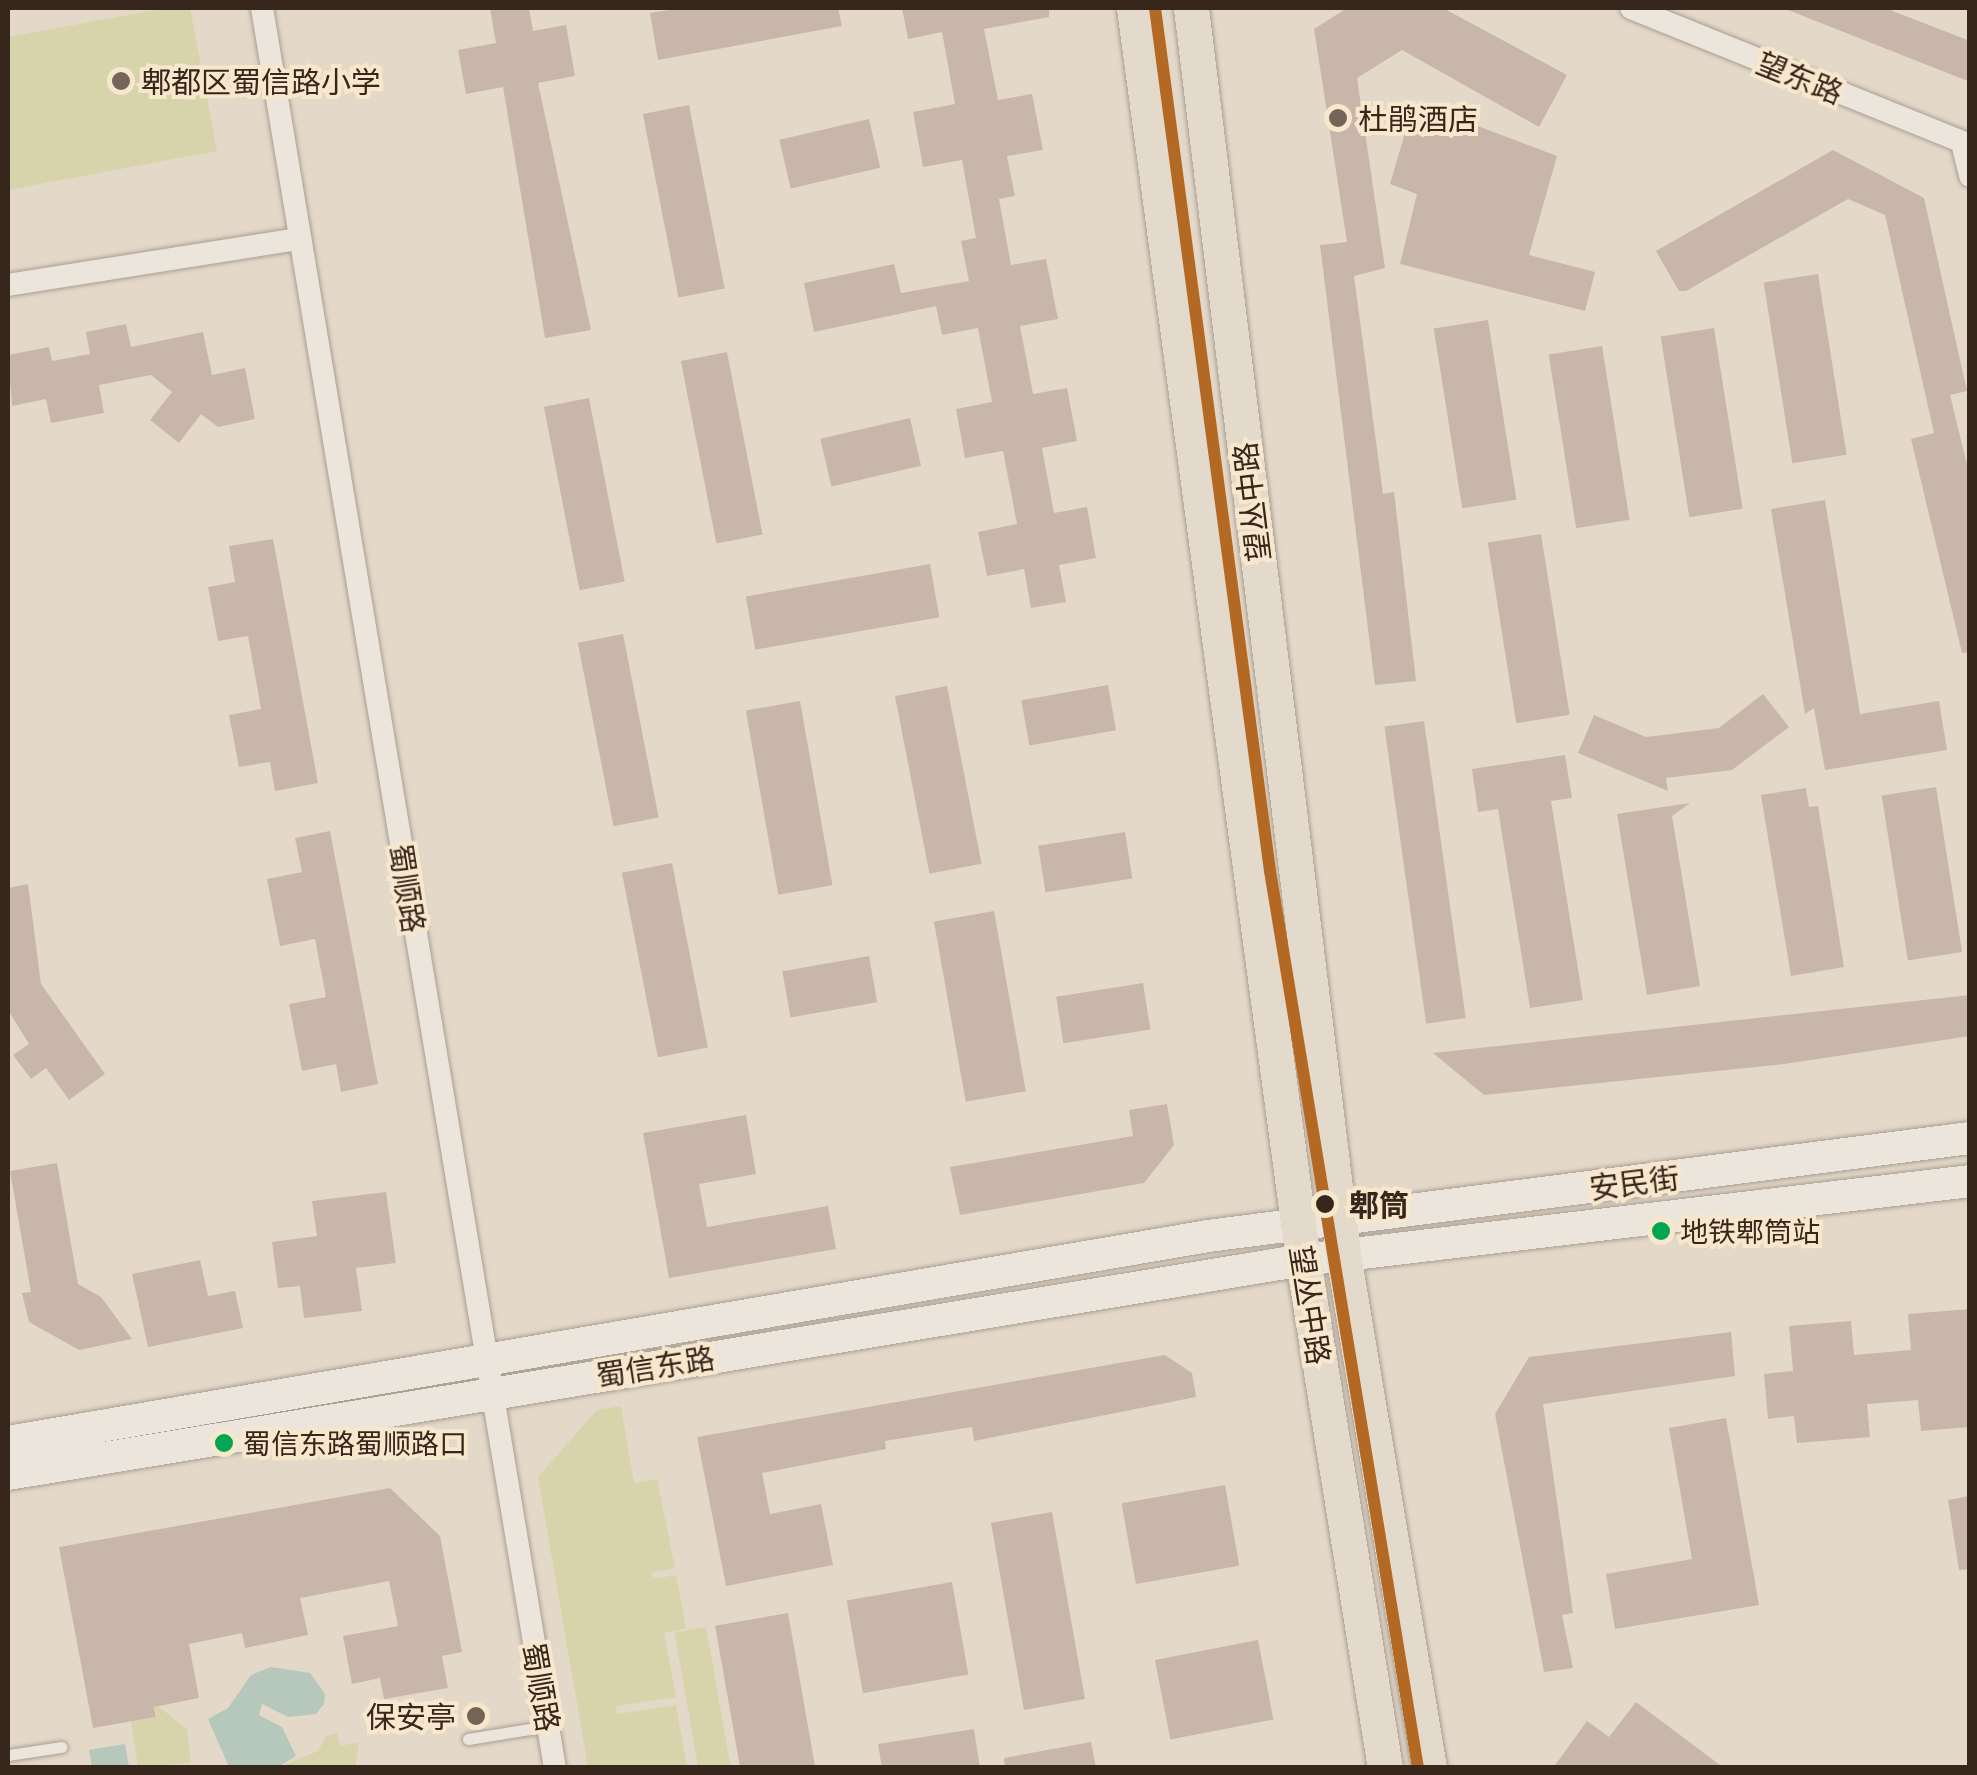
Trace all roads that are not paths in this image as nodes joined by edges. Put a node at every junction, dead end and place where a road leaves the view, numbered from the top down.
1 (262, 8) edge
2 (1134, 8) edge
3 (1190, 8) edge
4 (1631, 8) edge
5 (1966, 144) edge
6 (1970, 176) edge
7 (300, 239) junction
8 (8, 285) edge
9 (1970, 1138) edge
10 (1970, 1181) edge
11 (1338, 1219) junction
12 (1298, 1224) junction
13 (1343, 1254) junction
14 (1303, 1260) junction
15 (489, 1377) junction
16 (8, 1442) edge
17 (8, 1474) edge
18 (548, 1726) junction
19 (468, 1739) dead end
20 (61, 1747) dead end
21 (8, 1755) edge
22 (556, 1768) edge
23 (1385, 1768) edge
24 (1429, 1768) edge

1 - 7 street, 蜀顺路
2 - 12 main road, 望丛中路
3 - 11 main road, 望丛中路
4 - 5 street, 望东路
5 - 6 street
7 - 8 street
7 - 15 street, 蜀顺路
9 - 11 main road, 安民街
10 - 13 main road, 安民街
11 - 12 main road, 安民街
11 - 13 main road, 望丛中路
12 - 14 main road, 望丛中路
12 - 15 main road, 蜀信东路
13 - 14 main road, 安民街
13 - 24 main road, 望丛中路
14 - 15 main road, 蜀信东路
14 - 23 main road, 望丛中路
15 - 16 main road, 蜀信东路
15 - 17 main road, 蜀信东路
15 - 18 street, 蜀顺路
18 - 19 lane
18 - 22 street, 蜀顺路
20 - 21 lane

